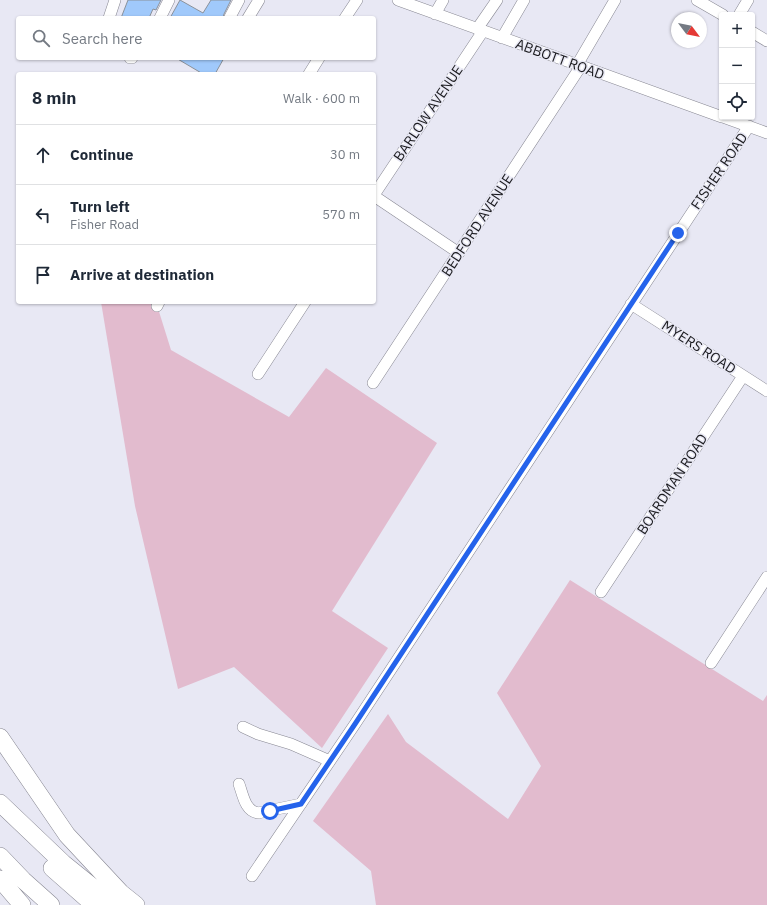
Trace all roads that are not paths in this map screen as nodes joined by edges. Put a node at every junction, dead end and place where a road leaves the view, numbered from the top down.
1 (115, 0) edge
2 (169, 0) edge
3 (239, 0) edge
4 (260, 0) edge
5 (357, 0) edge
6 (398, 0) edge
7 (443, 0) edge
8 (497, 0) edge
9 (524, 0) edge
10 (616, 0) edge
11 (697, 0) edge
12 (748, 0) edge
13 (411, 2) edge
14 (741, 12) edge
15 (719, 13) edge
16 (435, 14) junction
17 (110, 16) edge
18 (161, 16) edge
19 (231, 16) edge
20 (249, 16) edge
21 (346, 16) edge
22 (480, 30) junction
23 (755, 34) edge
24 (502, 38) junction
25 (767, 41) edge
26 (318, 60) edge
27 (579, 66) junction
28 (310, 72) edge
29 (719, 116) edge
30 (732, 120) edge
31 (749, 126) junction
32 (765, 128) edge
33 (376, 192) edge
34 (376, 196) edge
35 (459, 253) junction
36 (304, 304) edge
37 (631, 304) junction
38 (258, 374) dead end
39 (743, 376) junction
40 (373, 383) dead end
41 (767, 391) edge
42 (767, 577) edge
43 (601, 592) dead end
44 (711, 663) dead end
45 (243, 727) dead end
46 (0, 737) edge
47 (330, 761) junction
48 (238, 784) dead end
49 (0, 803) edge
50 (301, 804) junction
51 (0, 816) edge
52 (0, 856) edge
53 (252, 876) dead end
54 (0, 879) edge
55 (22, 905) edge
56 (51, 905) edge
57 (94, 905) edge
58 (115, 905) edge
59 (136, 905) edge

1 - 17 street
2 - 18 street
3 - 19 street
4 - 20 street
5 - 21 street
6 - 13 street, ABBOTT ROAD
7 - 16 street
8 - 22 street, BARLOW AVENUE
9 - 24 street
10 - 27 street, BEDFORD AVENUE
11 - 15 street
12 - 14 street
13 - 16 street, ABBOTT ROAD
16 - 22 street, ABBOTT ROAD
22 - 24 street, ABBOTT ROAD
22 - 33 street, BARLOW AVENUE
23 - 25 street
24 - 27 street, ABBOTT ROAD
26 - 28 street
27 - 29 street, ABBOTT ROAD
27 - 35 street, BEDFORD AVENUE
30 - 31 street, ABBOTT ROAD
31 - 32 street, ABBOTT ROAD
31 - 37 street, FISHER ROAD
34 - 35 street
35 - 40 street, BEDFORD AVENUE
36 - 38 street
37 - 39 street, MYERS ROAD
37 - 47 street, FISHER ROAD
39 - 41 street, MYERS ROAD
39 - 43 street, BOARDMAN ROAD
42 - 44 street
45 - 47 street
46 - 59 highway
47 - 50 street, FISHER ROAD
48 - 50 street
49 - 58 highway
50 - 53 street, FISHER ROAD
51 - 57 highway
52 - 56 highway
54 - 55 highway

